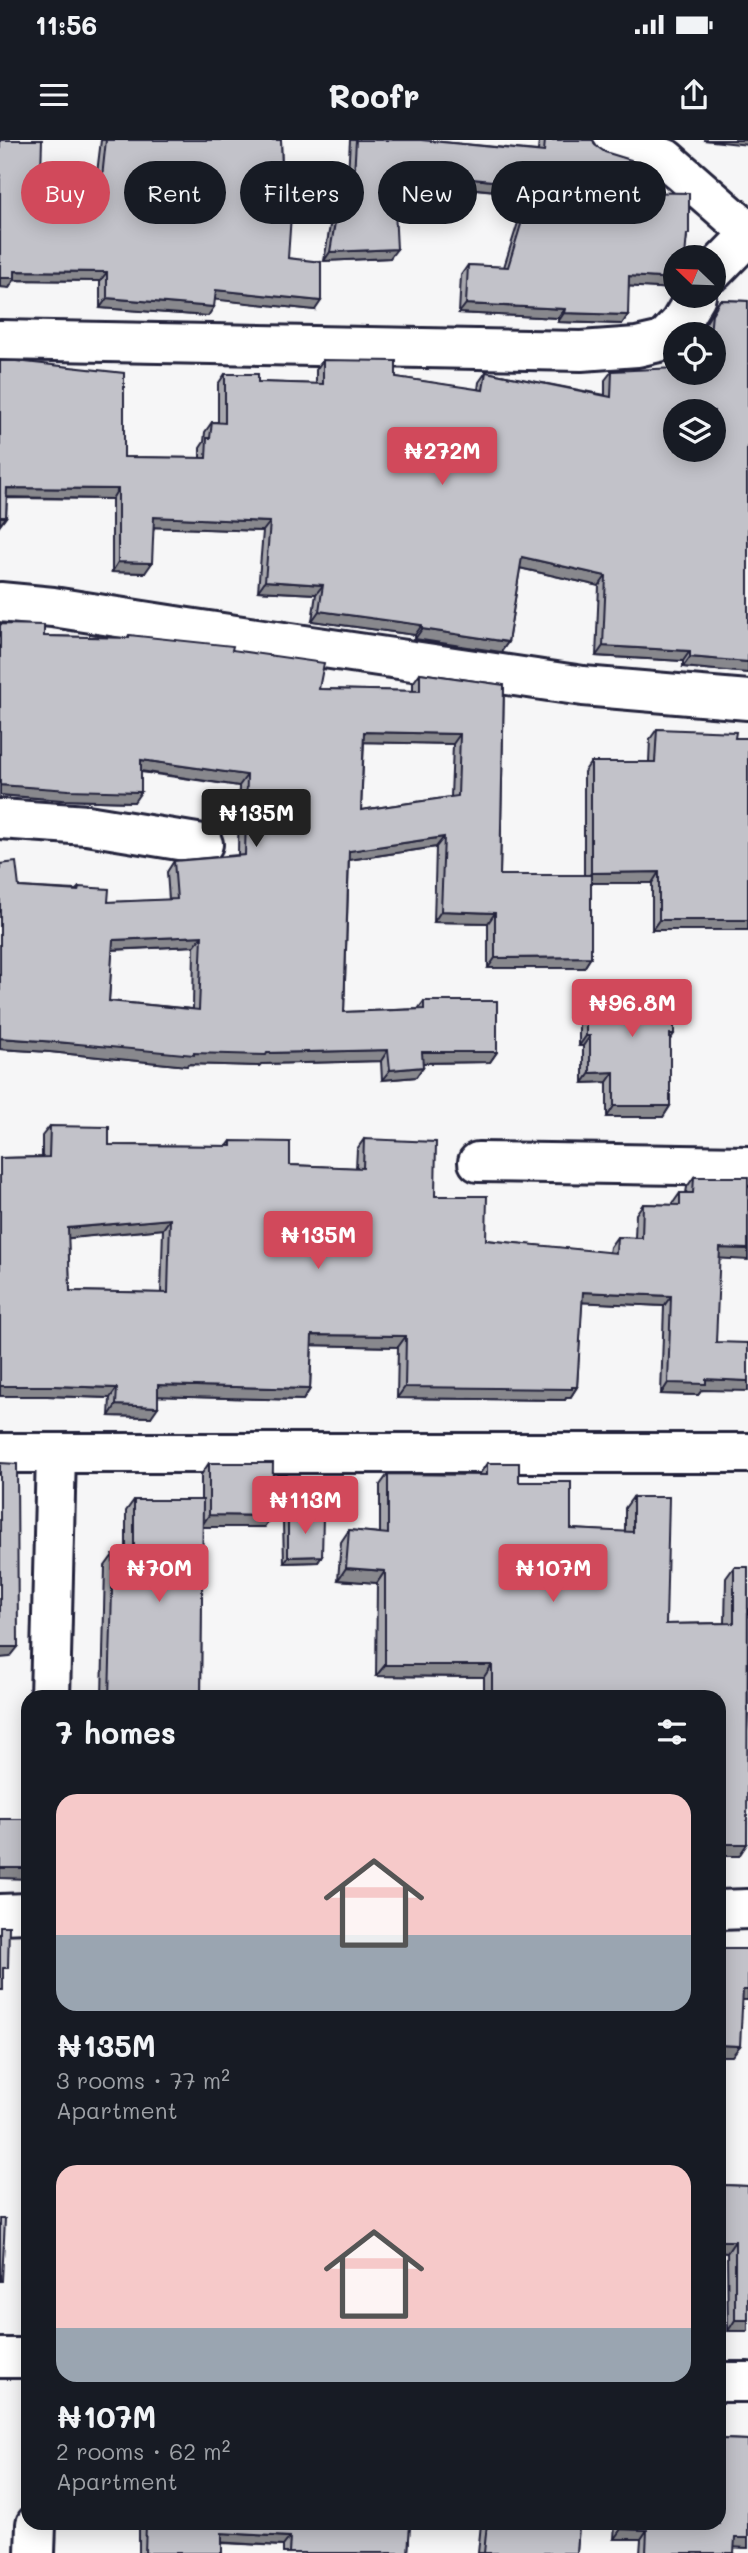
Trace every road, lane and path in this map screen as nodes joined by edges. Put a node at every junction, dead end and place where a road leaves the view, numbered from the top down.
1 (605, 140) edge
2 (748, 233) edge
3 (726, 258) edge
4 (689, 308) edge
5 (0, 340) edge
6 (0, 602) edge
7 (748, 700) edge
8 (0, 819) edge
9 (203, 844) dead end
10 (478, 1162) dead end
11 (748, 1166) edge
12 (0, 1453) edge
13 (56, 1453) junction
14 (748, 1454) edge
15 (50, 1690) edge
16 (748, 1909) edge
17 (726, 1910) edge
18 (0, 1913) edge
19 (21, 1913) edge
20 (0, 2358) edge
21 (21, 2358) edge
22 (726, 2382) edge
23 (748, 2382) edge
24 (36, 2530) edge
25 (35, 2553) edge

1 - 2 street
2 - 3 street
4 - 5 street
6 - 7 street
8 - 9 street
10 - 11 street
12 - 13 street
13 - 14 street
13 - 15 street
16 - 17 street
18 - 19 street
20 - 21 street
22 - 23 street
24 - 25 street

